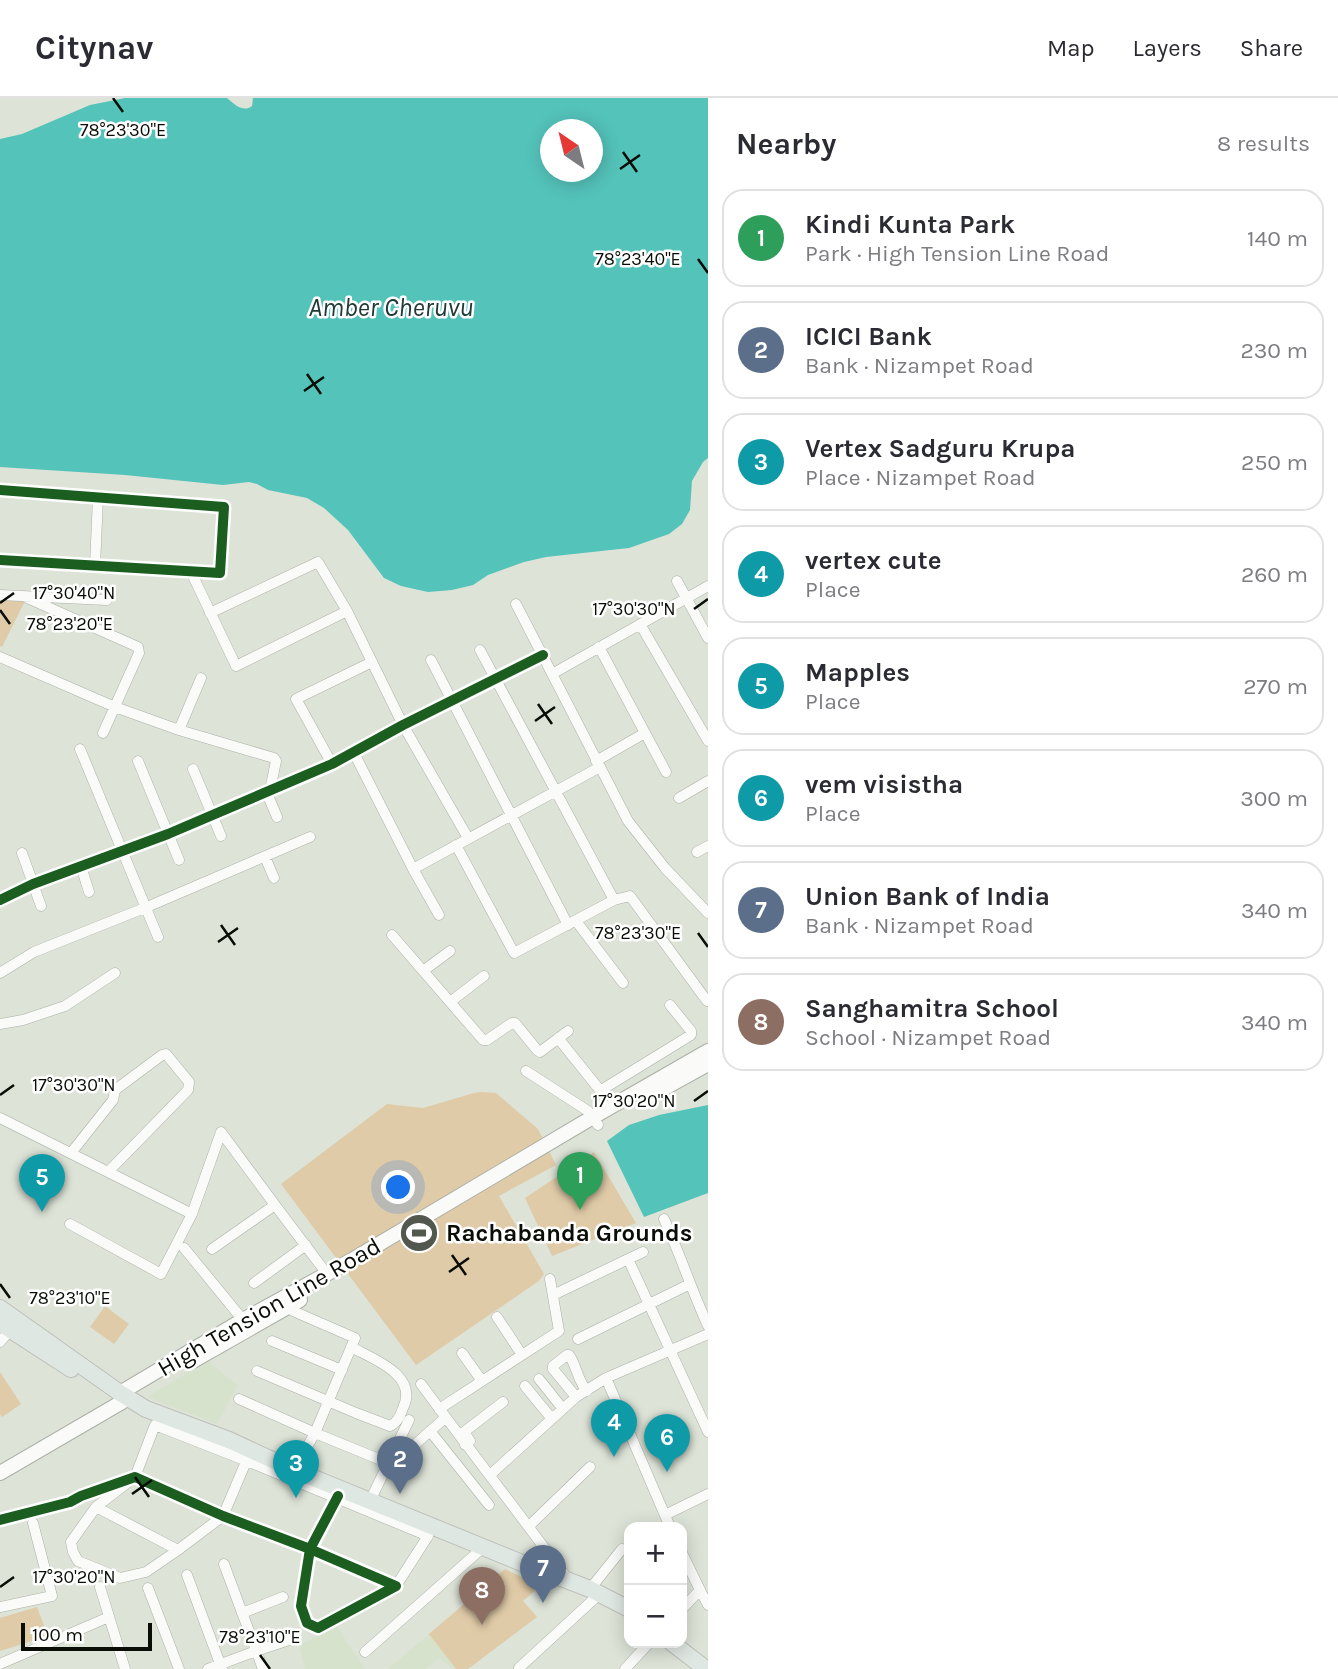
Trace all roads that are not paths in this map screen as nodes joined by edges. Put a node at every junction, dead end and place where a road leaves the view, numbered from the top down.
1 (0, 490) edge
2 (98, 497) junction
3 (0, 560) edge
4 (95, 566) junction
5 (191, 572) junction
6 (677, 581) dead end
7 (708, 586) edge
8 (0, 594) edge
9 (25, 597) junction
10 (686, 599) junction
11 (107, 600) dead end
12 (516, 604) dead end
13 (346, 611) junction
14 (210, 613) junction
15 (640, 624) junction
16 (708, 638) edge
17 (598, 647) junction
18 (480, 650) dead end
19 (543, 655) junction
20 (0, 657) edge
21 (431, 660) dead end
22 (372, 662) junction
23 (552, 674) junction
24 (201, 678) dead end
25 (496, 680) junction
26 (451, 701) junction
27 (115, 707) junction
28 (403, 725) junction
29 (179, 730) junction
30 (103, 733) dead end
31 (645, 733) junction
32 (708, 741) edge
33 (80, 749) dead end
34 (354, 753) junction
35 (138, 761) dead end
36 (332, 764) junction
37 (598, 764) junction
38 (193, 769) dead end
39 (666, 772) dead end
40 (708, 781) edge
41 (268, 791) junction
42 (556, 792) junction
43 (679, 798) dead end
44 (511, 814) junction
45 (212, 815) junction
46 (277, 817) dead end
47 (168, 834) junction
48 (221, 836) dead end
49 (310, 837) dead end
50 (468, 838) junction
51 (456, 845) junction
52 (708, 846) edge
53 (123, 851) junction
54 (696, 852) dead end
55 (22, 853) dead end
56 (265, 856) junction
57 (179, 860) dead end
58 (80, 866) junction
59 (413, 869) junction
60 (274, 878) dead end
61 (33, 884) junction
62 (89, 892) dead end
63 (0, 900) edge
64 (614, 900) junction
65 (41, 906) dead end
66 (147, 907) junction
67 (708, 913) edge
68 (439, 915) dead end
69 (572, 923) junction
70 (392, 934) dead end
71 (158, 937) dead end
72 (450, 951) dead end
73 (423, 971) junction
74 (0, 973) edge
75 (115, 974) dead end
76 (484, 975) dead end
77 (623, 983) dead end
78 (707, 1001) edge
79 (450, 1002) junction
80 (670, 1005) dead end
81 (0, 1024) edge
82 (568, 1031) dead end
83 (558, 1038) junction
84 (708, 1051) edge
85 (650, 1061) junction
86 (708, 1063) edge
87 (636, 1070) junction
88 (526, 1071) dead end
89 (662, 1078) junction
90 (647, 1087) junction
91 (0, 1118) edge
92 (596, 1121) junction
93 (71, 1153) junction
94 (108, 1172) junction
95 (275, 1205) junction
96 (192, 1214) junction
97 (664, 1219) dead end
98 (70, 1224) dead end
99 (306, 1245) junction
100 (184, 1248) dead end
101 (212, 1249) dead end
102 (643, 1252) dead end
103 (628, 1259) junction
104 (327, 1274) junction
105 (550, 1279) dead end
106 (254, 1283) dead end
107 (690, 1283) junction
108 (553, 1295) junction
109 (649, 1303) junction
110 (0, 1308) edge
111 (293, 1311) dead end
112 (497, 1317) dead end
113 (243, 1320) junction
114 (708, 1326) edge
115 (3, 1332) edge
116 (708, 1334) edge
117 (578, 1339) dead end
118 (272, 1341) dead end
119 (211, 1345) junction
120 (351, 1347) junction
121 (670, 1349) junction
122 (462, 1353) dead end
123 (523, 1354) junction
124 (342, 1370) junction
125 (257, 1371) dead end
126 (539, 1378) dead end
127 (606, 1378) junction
128 (482, 1381) junction
129 (421, 1384) dead end
130 (525, 1386) dead end
131 (587, 1391) junction
132 (576, 1397) junction
133 (239, 1399) dead end
134 (117, 1400) junction
135 (329, 1402) junction
136 (503, 1402) dead end
137 (563, 1409) junction
138 (442, 1413) junction
139 (552, 1419) junction
140 (409, 1420) dead end
141 (430, 1431) junction
142 (708, 1432) edge
143 (315, 1433) junction
144 (465, 1445) junction
145 (247, 1459) junction
146 (381, 1460) dead end
147 (0, 1464) edge
148 (393, 1464) dead end
149 (590, 1467) dead end
150 (0, 1473) edge
151 (292, 1473) junction
152 (490, 1475) junction
153 (135, 1476) junction
154 (708, 1494) edge
155 (337, 1498) junction
156 (370, 1501) junction
157 (489, 1505) dead end
158 (96, 1507) junction
159 (665, 1515) junction
160 (223, 1516) junction
161 (0, 1520) edge
162 (668, 1522) edge
163 (33, 1523) dead end
164 (528, 1526) junction
165 (178, 1549) junction
166 (310, 1549) junction
167 (622, 1549) dead end
168 (478, 1552) junction
169 (687, 1563) edge
170 (223, 1564) dead end
171 (187, 1575) dead end
172 (568, 1581) junction
173 (397, 1586) junction
174 (100, 1587) dead end
175 (148, 1588) dead end
176 (700, 1590) junction
177 (592, 1594) junction
178 (283, 1597) dead end
179 (687, 1604) edge
180 (708, 1605) edge
181 (0, 1607) edge
182 (624, 1607) edge
183 (624, 1611) edge
184 (242, 1613) junction
185 (109, 1617) junction
186 (295, 1639) dead end
187 (687, 1641) edge
188 (644, 1648) edge
189 (679, 1648) edge
190 (256, 1651) junction
191 (365, 1652) dead end
192 (708, 1658) edge
193 (0, 1664) edge
194 (221, 1666) edge
195 (125, 1669) edge
196 (179, 1669) edge
197 (208, 1669) edge
198 (263, 1669) edge
199 (519, 1669) edge
200 (625, 1669) edge
201 (706, 1669) edge

1 - 2 street
2 - 4 street
2 - 5 street
3 - 4 street
4 - 5 street
5 - 14 street
6 - 10 street
7 - 10 street
8 - 9 street
9 - 11 street
9 - 27 street
10 - 15 street
10 - 16 street
12 - 19 street
13 - 14 street
13 - 14 street
13 - 22 street
15 - 17 street
15 - 32 street
17 - 23 street
17 - 31 street
18 - 25 street
19 - 23 street
19 - 25 street
20 - 27 street
21 - 26 street
22 - 28 street
22 - 36 street
23 - 37 street
24 - 29 street
25 - 26 street
25 - 42 street
26 - 28 street
26 - 44 street
27 - 29 street
27 - 30 street
28 - 34 street
28 - 50 street
29 - 41 street
31 - 37 street
31 - 39 street
33 - 53 street
34 - 36 street
34 - 59 street
35 - 47 street
36 - 41 street
37 - 42 street
37 - 67 street
38 - 45 street
40 - 43 street
41 - 45 street
41 - 46 street
42 - 44 street
42 - 64 street
44 - 50 street
44 - 69 street
45 - 47 street
45 - 48 street
47 - 53 street
47 - 57 street
49 - 56 street
50 - 51 street
51 - 59 street
51 - 69 street
52 - 54 street
53 - 58 street
53 - 66 street
55 - 61 street
56 - 60 street
56 - 66 street
58 - 61 street
58 - 62 street
59 - 68 street
61 - 63 street
61 - 65 street
64 - 69 street
64 - 78 street
66 - 71 street
66 - 74 street
69 - 77 street
70 - 73 street
72 - 73 street
73 - 79 street
75 - 81 street
76 - 79 street
79 - 83 street
80 - 85 street
82 - 83 street
83 - 87 street
84 - 89 main road, High Tension Line Road
85 - 87 street
85 - 89 street
86 - 92 main road, High Tension Line Road
87 - 90 street
88 - 92 street
89 - 90 main road, High Tension Line Road
90 - 92 main road, High Tension Line Road
91 - 93 street
92 - 104 main road, High Tension Line Road
92 - 119 main road, High Tension Line Road
93 - 94 street
93 - 94 street
94 - 96 street
95 - 96 street
95 - 99 street
95 - 101 street
96 - 98 street
97 - 107 street
99 - 104 street
99 - 106 street
100 - 113 street
102 - 103 street
103 - 108 street
103 - 109 street
104 - 113 main road, High Tension Line Road
105 - 108 street
107 - 109 street
107 - 114 street
108 - 123 street
109 - 117 street
109 - 121 street
110 - 134 main road
111 - 120 street
112 - 123 street
113 - 119 main road, High Tension Line Road
115 - 134 main road
116 - 121 street
118 - 124 street
119 - 134 main road, High Tension Line Road
120 - 124 street
120 - 135 street
121 - 127 street
121 - 142 street
122 - 128 street
123 - 128 street
124 - 135 street
125 - 135 street
126 - 137 street
127 - 131 street
127 - 159 street
128 - 138 street
129 - 138 street
130 - 139 street
131 - 132 street
131 - 132 street
132 - 137 street
133 - 143 street
134 - 145 main road
134 - 147 main road, High Tension Line Road
134 - 150 main road
134 - 151 main road
135 - 143 street
136 - 144 street
137 - 139 street
138 - 141 street
138 - 144 street
139 - 152 street
140 - 156 street
141 - 148 street
141 - 157 street
143 - 146 street
143 - 151 street
144 - 152 street
145 - 151 main road
145 - 153 street
145 - 155 street
145 - 160 street
149 - 164 street
151 - 155 main road
151 - 156 main road
152 - 164 street
153 - 158 street
153 - 160 street
153 - 161 street
154 - 159 street
155 - 166 street
155 - 168 main road
155 - 173 street
156 - 172 main road
158 - 165 street
158 - 165 street
159 - 162 street
160 - 165 street
160 - 166 street
163 - 181 street
164 - 172 street
166 - 173 street
166 - 173 street
167 - 177 street
168 - 177 main road
168 - 191 street
169 - 176 street
170 - 184 street
171 - 194 street
172 - 177 main road
174 - 185 street
175 - 196 street
176 - 179 street
176 - 180 street
177 - 182 main road
177 - 183 main road
177 - 199 street
178 - 184 street
184 - 190 street
185 - 193 street
185 - 195 street
186 - 190 street
187 - 192 main road
188 - 200 street
189 - 201 main road
190 - 194 street
190 - 198 street
194 - 197 street

